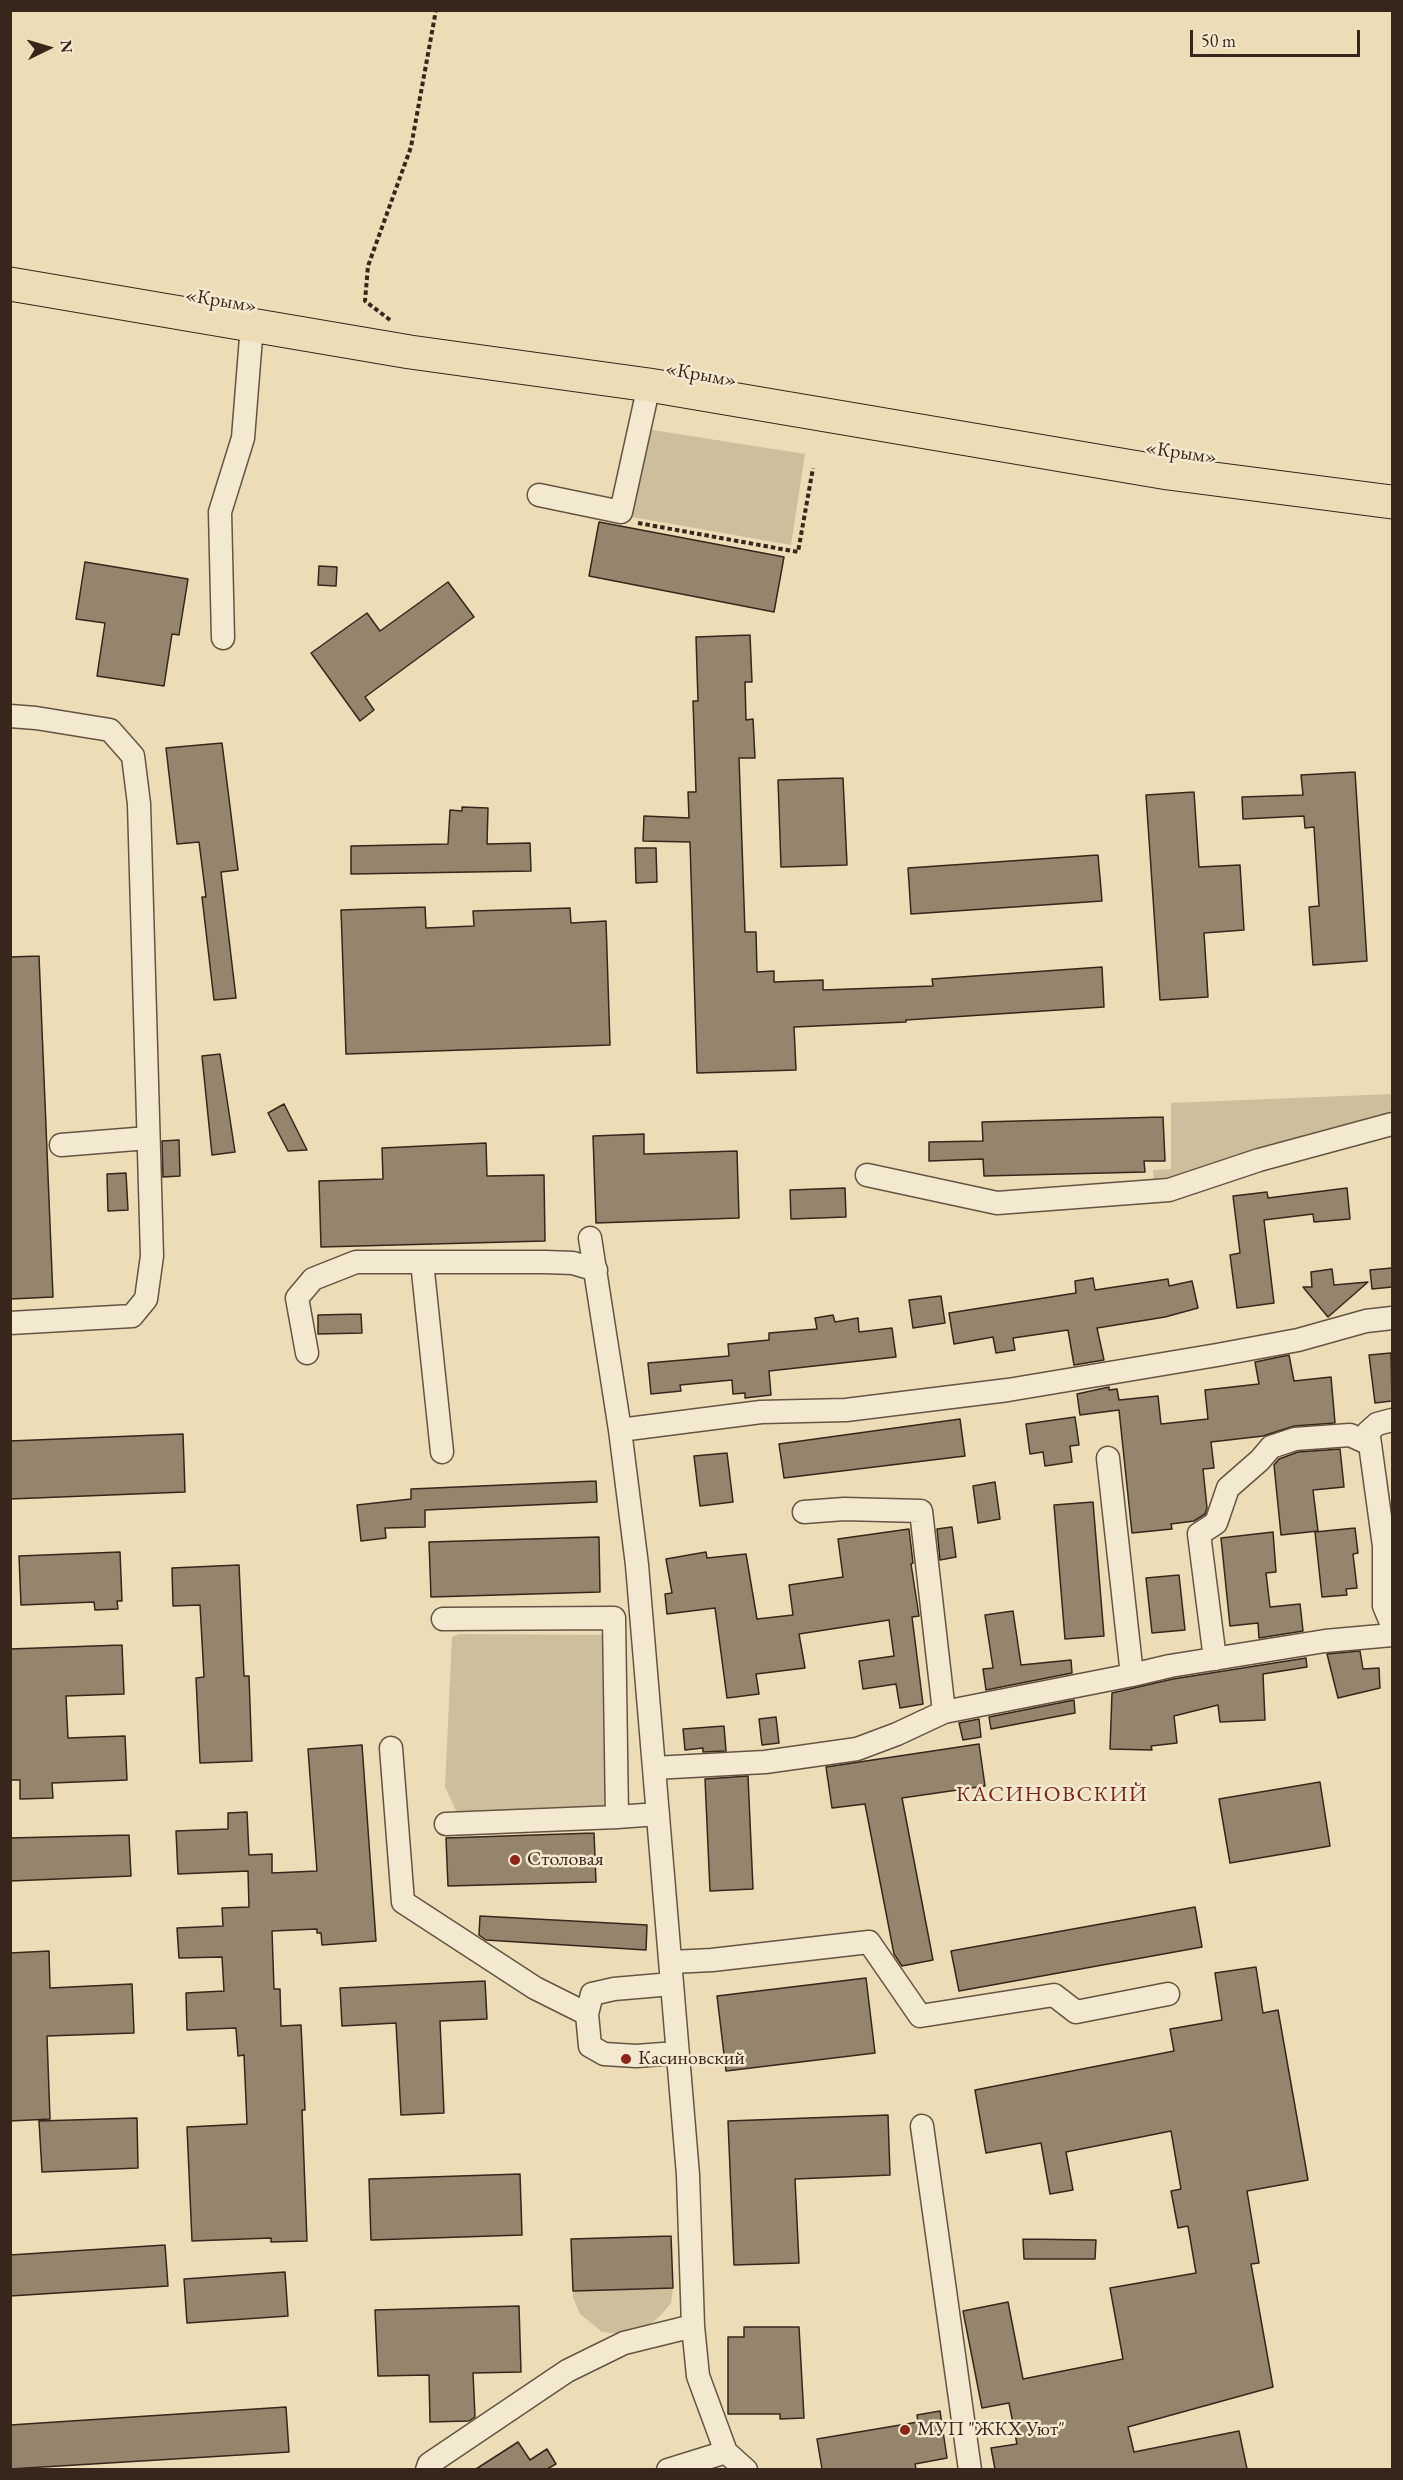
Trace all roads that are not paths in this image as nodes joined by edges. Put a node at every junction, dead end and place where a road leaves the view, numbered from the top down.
1 (10, 267) edge
2 (10, 284) edge
3 (252, 325) junction
4 (649, 385) junction
5 (1392, 483) edge
6 (539, 495) dead end
7 (1392, 502) edge
8 (223, 638) dead end
9 (10, 716) edge
10 (1392, 1124) edge
11 (148, 1138) junction
12 (61, 1145) dead end
13 (867, 1175) dead end
14 (590, 1238) dead end
15 (422, 1262) junction
16 (596, 1270) junction
17 (1392, 1318) edge
18 (10, 1323) edge
19 (307, 1353) dead end
20 (1392, 1420) edge
21 (620, 1430) junction
22 (1370, 1444) junction
23 (442, 1452) dead end
24 (1108, 1458) dead end
25 (804, 1512) dead end
26 (443, 1618) dead end
27 (1392, 1625) edge
28 (1392, 1635) edge
29 (1215, 1659) junction
30 (1132, 1675) junction
31 (944, 1712) junction
32 (391, 1748) dead end
33 (654, 1768) junction
34 (658, 1814) junction
35 (617, 1817) junction
36 (446, 1824) dead end
37 (671, 1973) junction
38 (1168, 1994) dead end
39 (587, 2014) junction
40 (677, 2054) junction
41 (922, 2126) dead end
42 (693, 2326) junction
43 (726, 2452) junction
44 (427, 2469) edge
45 (668, 2469) edge
46 (746, 2469) edge
47 (970, 2469) edge

1 - 5 highway, «Крым»
2 - 3 highway
3 - 4 highway
3 - 8 street
4 - 6 street
4 - 7 highway
9 - 11 street
10 - 13 street
11 - 12 street
11 - 18 street
14 - 16 street
15 - 16 street
15 - 19 street
15 - 23 street
16 - 21 street
17 - 21 street
20 - 22 street
21 - 33 street
22 - 27 street
22 - 29 street
24 - 30 street
25 - 31 street
26 - 35 street
28 - 29 street
29 - 30 street
30 - 31 street
31 - 33 street
32 - 39 street
33 - 34 street
34 - 35 street
34 - 37 street
35 - 36 street
37 - 38 street
37 - 39 street
37 - 40 street
39 - 40 street
40 - 42 street
41 - 47 street
42 - 43 street
42 - 44 street
43 - 45 street
43 - 46 street

